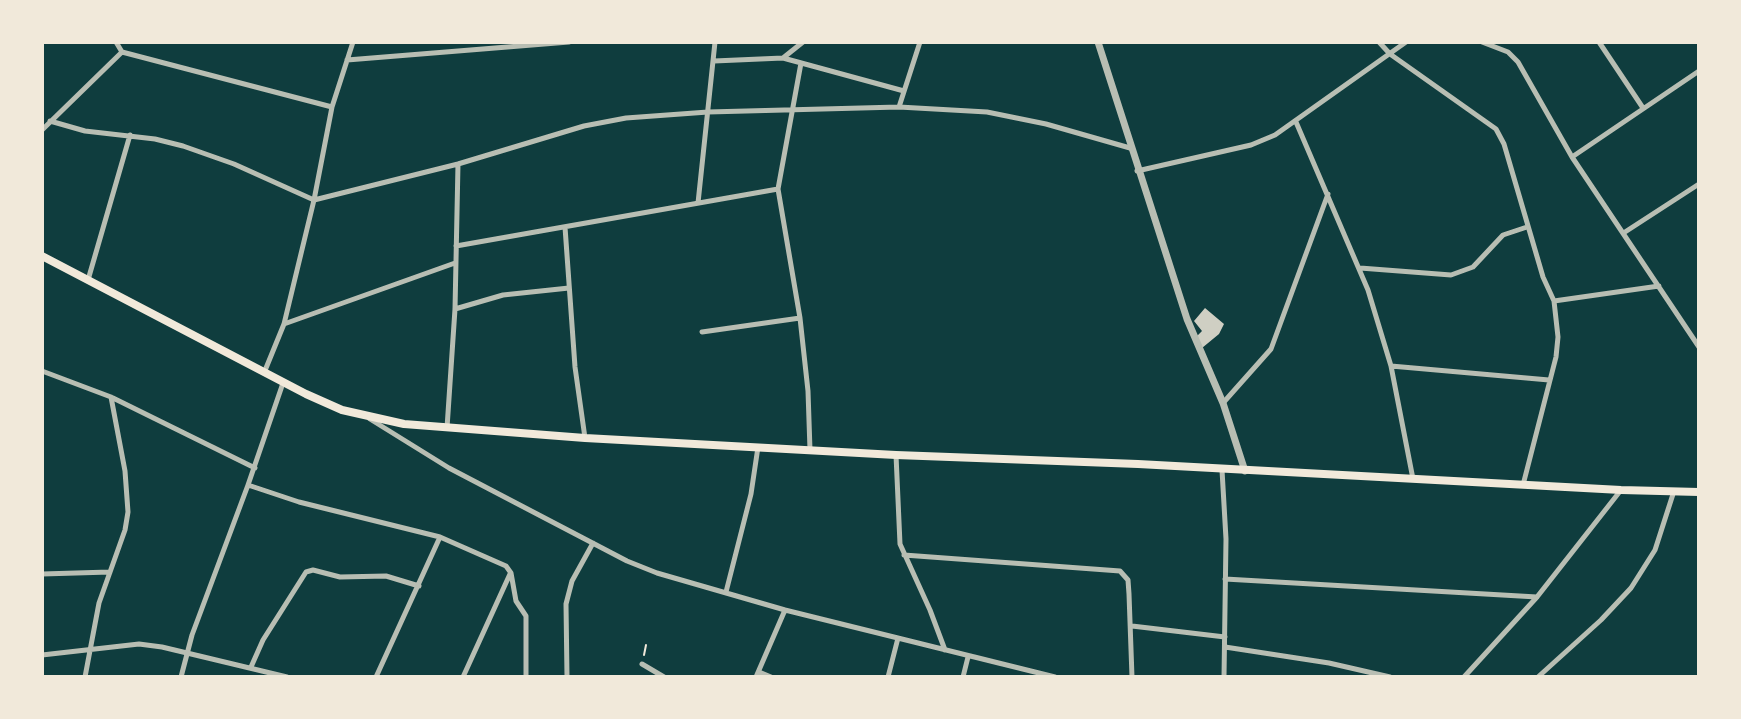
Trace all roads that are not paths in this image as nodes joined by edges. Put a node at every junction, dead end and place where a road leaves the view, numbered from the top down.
1 (116, 42) edge
2 (354, 42) edge
3 (569, 42) edge
4 (715, 42) edge
5 (803, 42) edge
6 (920, 42) edge
7 (1098, 42) edge
8 (1379, 42) edge
9 (1406, 42) edge
10 (1482, 42) edge
11 (1599, 42) edge
12 (122, 52) junction
13 (1390, 54) junction
14 (783, 58) junction
15 (347, 60) junction
16 (714, 61) junction
17 (801, 63) junction
18 (1699, 70) edge
19 (904, 91) junction
20 (332, 107) junction
21 (899, 107) junction
22 (1643, 108) junction
23 (791, 111) junction
24 (708, 112) junction
25 (50, 121) junction
26 (1296, 122) junction
27 (42, 130) edge
28 (130, 135) junction
29 (1130, 148) junction
30 (1572, 157) junction
31 (458, 164) junction
32 (1137, 171) junction
33 (1699, 184) edge
34 (778, 189) junction
35 (1328, 194) junction
36 (314, 200) junction
37 (698, 203) junction
38 (1527, 226) junction
39 (566, 227) junction
40 (1625, 232) junction
41 (456, 246) junction
42 (42, 256) edge
43 (455, 263) junction
44 (1360, 268) junction
45 (88, 280) junction
46 (1659, 286) junction
47 (569, 288) junction
48 (1554, 301) junction
49 (456, 309) junction
50 (800, 318) junction
51 (284, 324) junction
52 (702, 332) dead end
53 (1699, 347) edge
54 (1391, 366) junction
55 (42, 371) edge
56 (264, 373) junction
57 (1549, 380) junction
58 (283, 383) junction
59 (111, 397) junction
60 (1223, 403) junction
61 (369, 418) junction
62 (447, 428) junction
63 (585, 438) junction
64 (758, 447) junction
65 (810, 450) junction
66 (896, 455) junction
67 (255, 468) junction
68 (1222, 470) junction
69 (1245, 471) junction
70 (1413, 479) junction
71 (1523, 485) junction
72 (248, 486) junction
73 (1621, 490) junction
74 (1674, 491) junction
75 (1699, 492) edge
76 (440, 537) junction
77 (593, 543) junction
78 (904, 555) junction
79 (110, 572) junction
80 (511, 573) junction
81 (42, 574) edge
82 (1225, 579) junction
83 (419, 586) junction
84 (726, 592) junction
85 (1537, 597) junction
86 (785, 610) junction
87 (1132, 626) junction
88 (1225, 637) junction
89 (898, 638) junction
90 (1225, 647) junction
91 (945, 650) junction
92 (89, 652) junction
93 (188, 654) junction
94 (42, 655) edge
95 (968, 657) junction
96 (642, 664) dead end
97 (251, 667) junction
98 (757, 675) edge
99 (85, 677) edge
100 (181, 677) edge
101 (287, 677) edge
102 (376, 677) edge
103 (464, 677) edge
104 (526, 677) edge
105 (567, 677) edge
106 (664, 677) edge
107 (771, 677) edge
108 (888, 677) edge
109 (963, 677) edge
110 (1054, 677) edge
111 (1132, 677) edge
112 (1224, 677) edge
113 (1390, 677) edge
114 (1464, 677) edge
115 (1538, 677) edge

1 - 12 street
2 - 15 street
3 - 15 street
4 - 16 street
5 - 14 street
6 - 19 street
7 - 29 street
8 - 13 street
9 - 13 street
10 - 30 street
11 - 22 street
12 - 20 street
12 - 25 street
13 - 26 street
13 - 38 street
14 - 16 street
14 - 17 street
15 - 20 street
16 - 24 street
17 - 19 street
17 - 23 street
18 - 22 street
19 - 21 street
20 - 36 street
21 - 23 street
21 - 29 street
22 - 30 street
23 - 24 street
23 - 34 street
24 - 31 street
24 - 37 street
25 - 27 street
25 - 28 street
26 - 32 street
26 - 35 street
28 - 36 street
28 - 45 street
29 - 32 street
30 - 40 street
31 - 36 street
31 - 41 street
32 - 60 street
33 - 40 street
34 - 37 street
34 - 50 street
35 - 44 street
35 - 60 street
36 - 51 street
37 - 39 street
38 - 44 street
38 - 48 street
39 - 41 street
39 - 47 street
40 - 46 street
41 - 43 street
42 - 45 main road
43 - 49 street
43 - 51 street
44 - 54 street
45 - 56 main road
46 - 48 street
46 - 53 street
47 - 49 street
47 - 63 street
48 - 57 street
49 - 62 street
50 - 52 street
50 - 65 street
51 - 56 street
54 - 57 street
54 - 70 street
55 - 59 street
56 - 58 main road
57 - 71 street
58 - 61 main road
58 - 67 street
59 - 67 street
59 - 79 street
60 - 69 street
61 - 62 main road
61 - 77 street
62 - 63 main road
63 - 64 main road
64 - 65 main road
64 - 84 street
65 - 66 main road
66 - 68 main road
66 - 78 street
67 - 72 street
68 - 69 main road
68 - 82 street
69 - 70 main road
70 - 71 main road
71 - 73 main road
72 - 76 street
72 - 93 street
73 - 74 main road
73 - 85 street
74 - 75 main road
74 - 115 street
76 - 80 street
76 - 83 street
77 - 84 street
77 - 105 street
78 - 87 street
78 - 91 street
79 - 81 street
79 - 92 street
80 - 103 street
80 - 104 street
82 - 85 street
82 - 88 street
83 - 97 street
83 - 102 street
84 - 86 street
85 - 114 street
86 - 89 street
86 - 98 street
87 - 88 street
87 - 111 street
88 - 90 street
89 - 91 street
89 - 108 street
90 - 112 street
90 - 113 street
91 - 95 street
92 - 93 street
92 - 94 street
92 - 99 street
93 - 97 street
93 - 100 street
95 - 109 street
95 - 110 street
96 - 106 street
97 - 101 street
98 - 107 street

